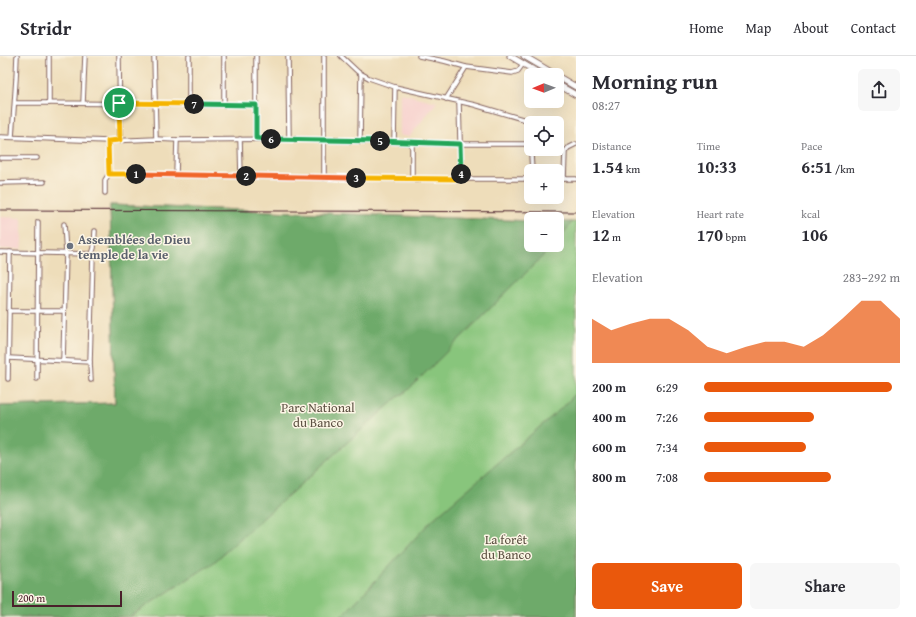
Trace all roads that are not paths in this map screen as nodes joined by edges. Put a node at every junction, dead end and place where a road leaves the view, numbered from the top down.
1 (17, 56) edge
2 (49, 56) edge
3 (84, 56) edge
4 (119, 56) edge
5 (154, 56) edge
6 (189, 56) edge
7 (224, 56) edge
8 (256, 56) edge
9 (288, 56) edge
10 (324, 56) edge
11 (341, 56) edge
12 (419, 56) edge
13 (510, 56) edge
14 (524, 56) edge
15 (523, 64) junction
16 (466, 67) junction
17 (530, 68) edge
18 (544, 68) edge
19 (361, 75) junction
20 (564, 80) edge
21 (395, 87) junction
22 (576, 87) edge
23 (564, 88) edge
24 (576, 95) edge
25 (446, 99) junction
26 (459, 102) junction
27 (15, 103) junction
28 (49, 103) junction
29 (83, 103) junction
30 (119, 103) junction
31 (156, 104) junction
32 (189, 104) junction
33 (224, 104) junction
34 (256, 105) junction
35 (524, 120) edge
36 (12, 137) junction
37 (0, 138) edge
38 (256, 138) junction
39 (240, 139) junction
40 (290, 139) junction
41 (120, 140) junction
42 (156, 140) junction
43 (177, 140) junction
44 (324, 140) junction
45 (360, 140) junction
46 (108, 141) junction
47 (394, 142) junction
48 (412, 142) junction
49 (460, 144) junction
50 (524, 144) edge
51 (576, 144) edge
52 (0, 158) edge
53 (37, 158) dead end
54 (109, 174) junction
55 (176, 175) junction
56 (241, 176) junction
57 (324, 178) junction
58 (412, 179) junction
59 (461, 179) junction
60 (524, 179) edge
61 (564, 179) joint
62 (576, 179) edge
63 (44, 182) dead end
64 (0, 183) edge
65 (105, 193) dead end
66 (38, 222) dead end
67 (64, 224) dead end
68 (95, 231) dead end
69 (0, 252) edge
70 (10, 252) junction
71 (39, 252) junction
72 (66, 252) junction
73 (92, 254) junction
74 (37, 310) junction
75 (9, 311) junction
76 (64, 311) junction
77 (9, 358) junction
78 (37, 359) junction
79 (63, 360) junction
80 (90, 362) junction
81 (37, 378) dead end
82 (8, 379) dead end
83 (91, 380) dead end

1 - 27 street
2 - 28 street
3 - 29 street
4 - 30 street
5 - 31 street
6 - 32 street
7 - 33 street
8 - 34 street
9 - 40 street
10 - 44 street
11 - 19 street
12 - 16 street
13 - 15 main road
14 - 18 main road
15 - 16 street
15 - 17 main road
16 - 25 street
19 - 21 street
19 - 45 street
20 - 22 main road
21 - 25 street
21 - 47 street
23 - 24 main road
25 - 26 street
26 - 35 street
26 - 49 street
27 - 28 street
27 - 36 street
28 - 29 street
29 - 30 street
30 - 31 street
30 - 41 street
31 - 32 street
31 - 42 street
32 - 33 street
33 - 34 street
34 - 38 street
36 - 37 street
36 - 46 street
38 - 39 street
38 - 40 street
39 - 43 street
39 - 56 street
40 - 44 street
41 - 42 street
41 - 46 street
42 - 43 street
43 - 55 street
44 - 45 street
44 - 57 street
45 - 47 street
46 - 54 street
47 - 48 street
48 - 49 street
48 - 58 street
49 - 50 street
49 - 59 street
51 - 61 street
52 - 53 street
54 - 55 street
54 - 65 street
55 - 56 street
56 - 57 street
57 - 58 street
58 - 59 street
59 - 60 street
61 - 62 street
63 - 64 street
66 - 71 street
67 - 72 street
68 - 73 street
69 - 70 street
70 - 71 street
70 - 75 street
71 - 72 street
71 - 74 street
72 - 73 street
72 - 76 street
73 - 80 street
74 - 75 street
74 - 76 street
74 - 78 street
75 - 77 street
76 - 79 street
77 - 78 street
77 - 82 street
78 - 79 street
78 - 81 street
79 - 80 street
80 - 83 street

